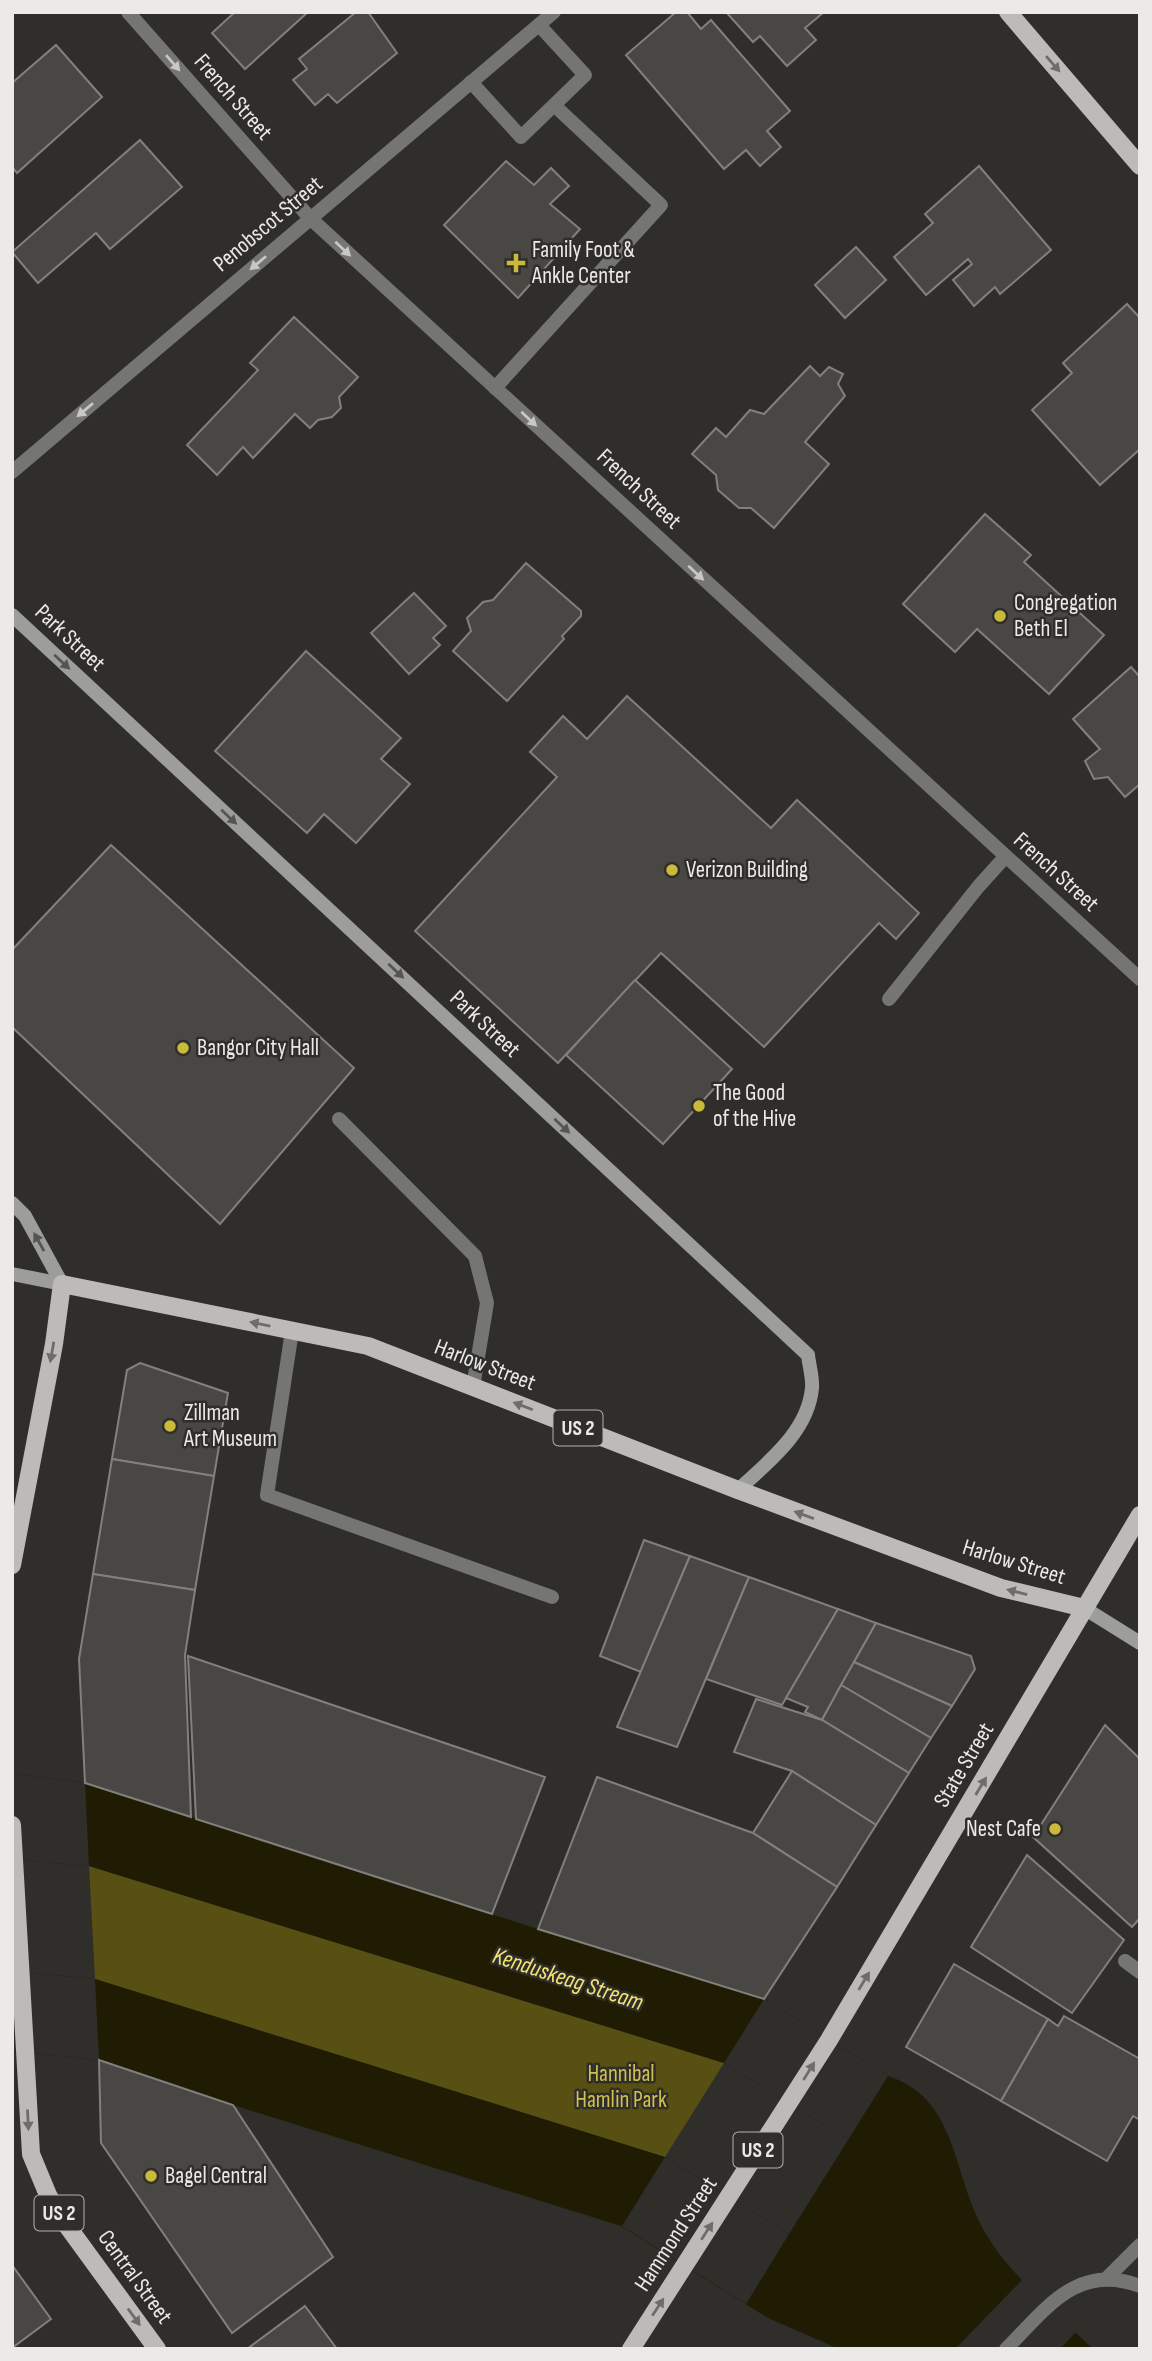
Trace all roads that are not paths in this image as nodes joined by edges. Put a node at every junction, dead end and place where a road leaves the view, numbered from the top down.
1 (128, 12) edge
2 (554, 12) edge
3 (1008, 12) edge
4 (539, 25) junction
5 (471, 82) junction
6 (555, 106) junction
7 (1140, 166) edge
8 (310, 218) junction
9 (495, 388) junction
10 (12, 472) edge
11 (12, 615) edge
12 (1005, 857) junction
13 (1140, 979) edge
14 (889, 999) dead end
15 (339, 1119) dead end
16 (12, 1203) edge
17 (12, 1274) edge
18 (62, 1284) junction
19 (292, 1331) junction
20 (472, 1387) junction
21 (738, 1490) junction
22 (1140, 1515) edge
23 (12, 1565) edge
24 (552, 1597) dead end
25 (1084, 1608) junction
26 (1140, 1643) edge
27 (12, 1825) edge
28 (1125, 1961) dead end
29 (1140, 1972) edge
30 (829, 2040) joint
31 (1140, 2245) edge
32 (1107, 2278) junction
33 (1140, 2286) edge
34 (157, 2349) edge
35 (631, 2349) edge
36 (1006, 2349) edge

1 -> 8 street, French Street
2 - 4 street, Penobscot Street
3 -> 7 main road
4 - 5 street, Penobscot Street
4 - 6 street
5 - 6 street
5 - 8 street, Penobscot Street
6 - 9 street
8 -> 9 street, French Street
8 -> 10 street, Penobscot Street
9 -> 12 street, French Street
11 -> 21 street, Park Street
12 - 13 street, French Street
12 - 14 street
15 - 20 street
18 -> 16 street
17 - 18 street, Harlow Street
19 -> 18 main road, Harlow Street / US 2
18 -> 23 main road
19 - 20 main road, Harlow Street / US 2
19 - 24 street
21 -> 20 main road, Harlow Street / US 2
25 -> 21 main road, Harlow Street / US 2
22 - 25 main road, State Street / US 2
25 - 26 street
30 -> 25 main road, State Street / US 2
27 -> 34 main road, Central Street / US 2
28 - 29 street
35 -> 30 main road, Hammond Street / US 2
31 - 32 street
32 - 33 street
32 - 36 street

